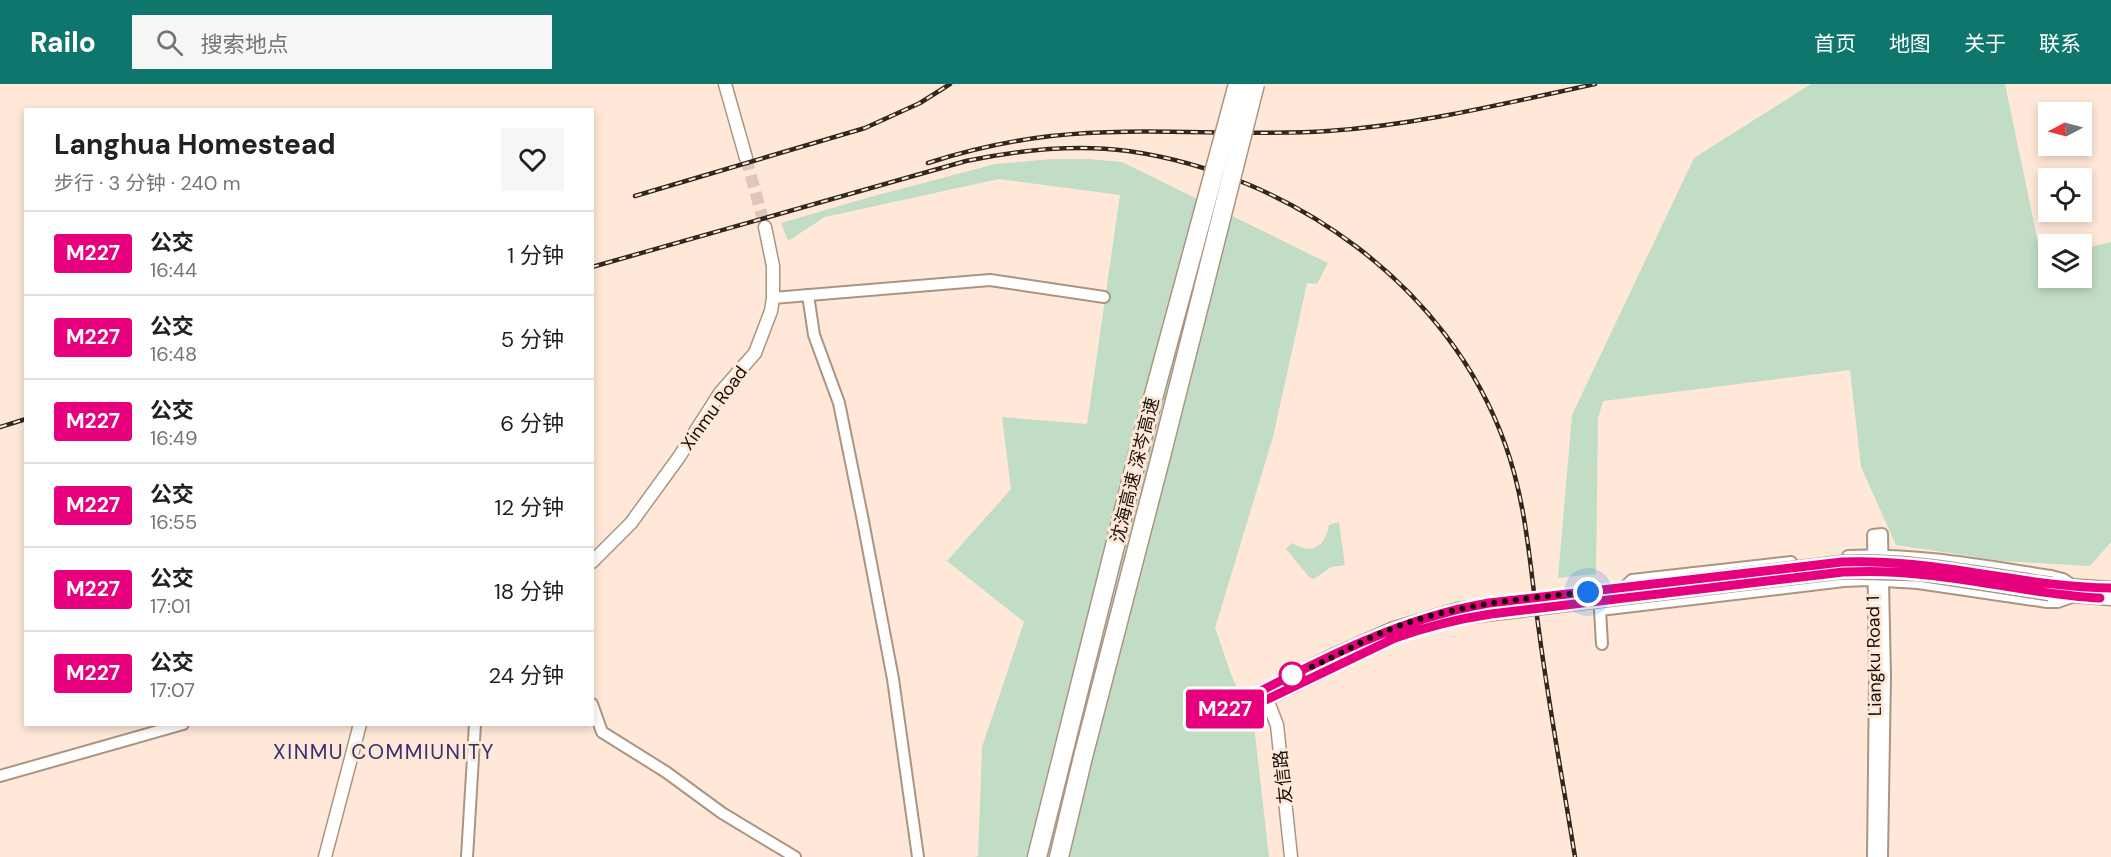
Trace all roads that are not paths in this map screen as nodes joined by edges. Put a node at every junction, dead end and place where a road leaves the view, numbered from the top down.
1 (725, 84) edge
2 (1238, 84) edge
3 (1255, 84) edge
4 (746, 158) tunnel mouth
5 (765, 227) tunnel mouth
6 (808, 295) junction
7 (1104, 297) dead end
8 (773, 298) junction
9 (1877, 556) junction
10 (594, 560) edge
11 (1877, 580) junction
12 (2111, 588) edge
13 (2074, 592) junction
14 (2111, 599) edge
15 (1600, 610) junction
16 (1459, 614) junction
17 (1602, 644) dead end
18 (1264, 701) junction
19 (594, 710) edge
20 (176, 726) edge
21 (359, 726) edge
22 (475, 726) edge
23 (0, 776) edge
24 (918, 856) edge
25 (325, 857) edge
26 (467, 857) edge
27 (795, 857) edge
28 (1037, 857) edge
29 (1059, 857) edge
30 (1285, 857) edge
31 (1292, 857) edge
32 (1873, 857) edge
33 (1882, 857) edge

1 - 4 street
2 - 28 highway, 沈海高速 深岑高速, bridge
3 - 29 highway, 沈海高速 深岑高速, bridge
5 - 8 street, Xinmu Road
6 - 7 street
6 - 8 street
6 - 24 street
8 - 10 street, Xinmu Road
9 - 11 street, Liangku Road 1
9 - 13 street
9 - 15 street
11 - 13 street
11 - 15 street
11 - 32 street, Liangku Road 1
11 - 33 street, Liangku Road 1
12 - 13 street
13 - 14 street
13 - 16 street, bridge
15 - 17 street
16 - 18 street
16 - 18 street
18 - 30 street, 友信路
18 - 31 street, 友信路
19 - 27 street
20 - 23 street
21 - 25 street
22 - 26 street

